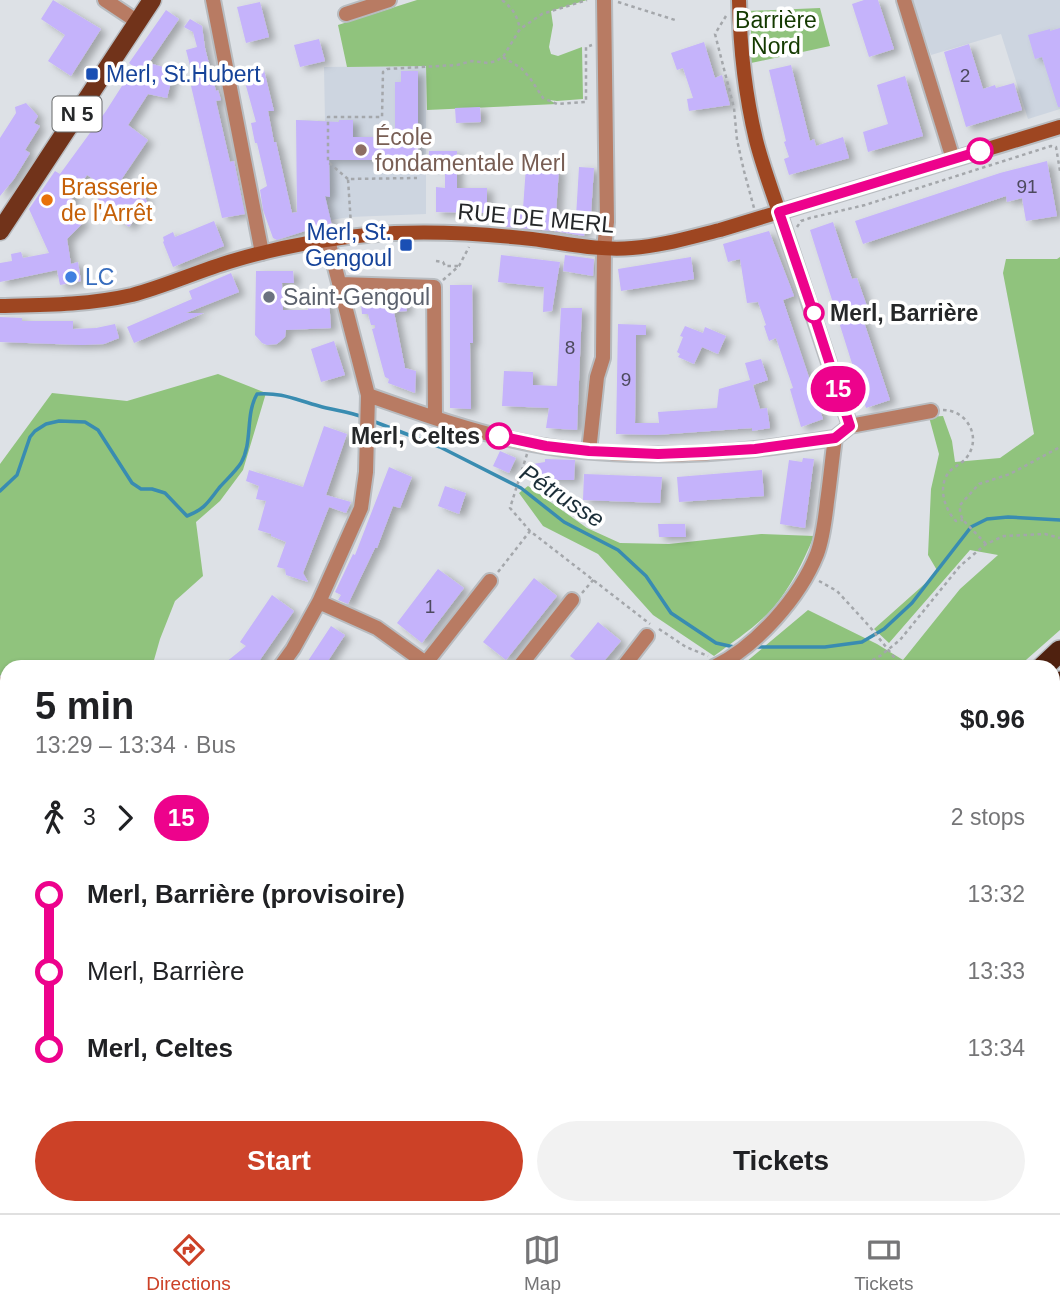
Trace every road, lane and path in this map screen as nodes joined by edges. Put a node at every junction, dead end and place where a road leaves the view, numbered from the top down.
1 (105, 0) edge
2 (152, 0) edge
3 (214, 0) edge
4 (389, 0) edge
5 (502, 0) edge
6 (587, 0) edge
7 (604, 0) edge
8 (611, 0) edge
9 (904, 0) edge
10 (734, 4) edge
11 (345, 14) dead end
12 (675, 20) dead end
13 (138, 22) junction
14 (520, 29) junction
15 (605, 42) junction
16 (503, 57) junction
17 (1060, 127) edge
18 (954, 159) junction
19 (1060, 171) edge
20 (417, 178) dead end
21 (348, 179) junction
22 (779, 212) junction
23 (757, 219) junction
24 (0, 231) edge
25 (797, 233) dead end
26 (472, 234) junction
27 (361, 236) junction
28 (328, 240) junction
29 (604, 248) junction
30 (262, 253) junction
31 (333, 258) junction
32 (436, 261) dead end
33 (373, 263) dead end
34 (459, 266) junction
35 (340, 284) junction
36 (433, 287) junction
37 (0, 306) edge
38 (368, 395) junction
39 (931, 411) joint
40 (435, 418) junction
41 (850, 426) junction
42 (835, 438) junction
43 (530, 443) junction
44 (1060, 447) edge
45 (589, 451) junction
46 (963, 520) junction
47 (530, 531) junction
48 (1060, 538) edge
49 (986, 544) junction
50 (807, 575) junction
51 (594, 579) junction
52 (491, 581) joint
53 (572, 600) joint
54 (319, 602) junction
55 (647, 636) dead end
56 (889, 651) junction
57 (285, 660) edge
58 (421, 660) edge
59 (432, 660) edge
60 (525, 660) edge
61 (628, 660) edge
62 (712, 660) edge
63 (727, 660) edge
64 (873, 660) edge
65 (896, 660) edge

1 - 13 street
2 - 13 main road, N 5
3 - 30 street
4 - 11 street
5 - 14 path
6 - 14 path
7 - 15 street
8 - 12 path
9 - 18 street
10 - 22 main road
10 - 23 path
13 - 24 main road, N 5
14 - 16 path
15 - 16 path
15 - 29 street
16 - 21 path
17 - 18 main road, RUE DE MERL
18 - 22 main road, RUE DE MERL
19 - 25 path
20 - 21 path
21 - 27 path
22 - 23 main road, RUE DE MERL
22 - 41 street
23 - 29 main road, RUE DE MERL
26 - 27 main road, RUE DE MERL
26 - 29 main road, RUE DE MERL
26 - 34 path
27 - 28 main road, RUE DE MERL
28 - 30 main road, RUE DE MERL
28 - 31 street
29 - 45 street
30 - 37 main road, RUE DE MERL
31 - 33 path
31 - 35 street
32 - 34 path
34 - 36 path
35 - 36 street
35 - 38 street
36 - 40 street
38 - 40 street
38 - 54 street
39 - 41 street
39 - 46 path
40 - 43 street
41 - 42 street
42 - 45 street
42 - 50 street
43 - 45 street
43 - 47 path
44 - 46 path
46 - 49 path
47 - 51 path
47 - 52 path
48 - 49 path
49 - 56 path
50 - 56 path
50 - 63 street
51 - 53 path
51 - 62 path
52 - 59 street
53 - 60 street
54 - 57 street
54 - 58 street
55 - 61 street
56 - 64 path
56 - 65 path

